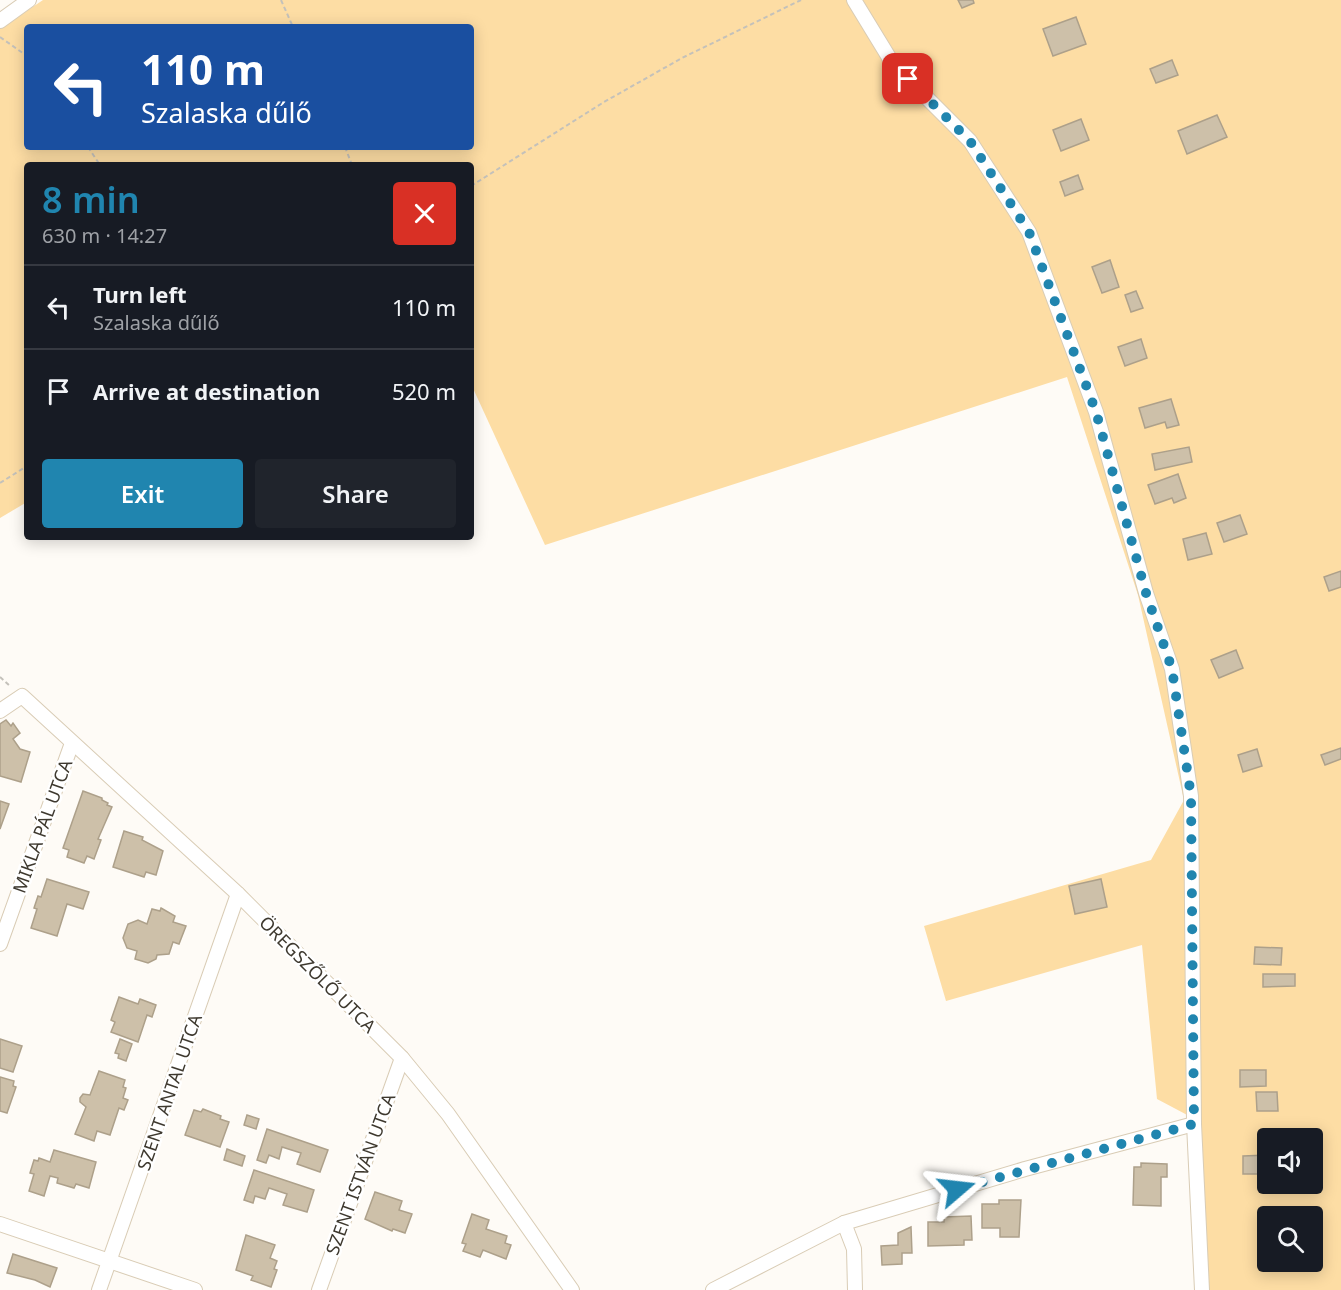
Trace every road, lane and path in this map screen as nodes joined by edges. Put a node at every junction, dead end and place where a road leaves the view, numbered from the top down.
1 (29, 0) edge
2 (281, 0) edge
3 (801, 0) edge
4 (854, 0) edge
5 (2, 16) edge
6 (292, 24) edge
7 (0, 37) edge
8 (24, 54) edge
9 (474, 184) edge
10 (24, 468) edge
11 (0, 483) edge
12 (0, 711) edge
13 (72, 743) junction
14 (238, 894) junction
15 (0, 944) edge
16 (402, 1058) junction
17 (1194, 1124) junction
18 (844, 1223) junction
19 (0, 1224) edge
20 (110, 1261) junction
21 (99, 1290) edge
22 (195, 1290) edge
23 (319, 1290) edge
24 (572, 1290) edge
25 (713, 1290) edge
26 (855, 1290) edge
27 (1202, 1290) edge

1 - 5 street
2 - 6 path
3 - 9 path
4 - 17 street
7 - 8 path
10 - 11 path
12 - 13 street, ÖREGSZŐLŐ UTCA
13 - 14 street, ÖREGSZŐLŐ UTCA
13 - 15 street, MIKLA PÁL UTCA
14 - 16 street, ÖREGSZŐLŐ UTCA
14 - 20 street, SZENT ANTAL UTCA
16 - 23 street, SZENT ISTVÁN UTCA
16 - 24 street, ÖREGSZŐLŐ UTCA
17 - 18 street
17 - 27 street
18 - 25 street
18 - 26 street
19 - 20 street
20 - 21 street, SZENT ANTAL UTCA
20 - 22 street

